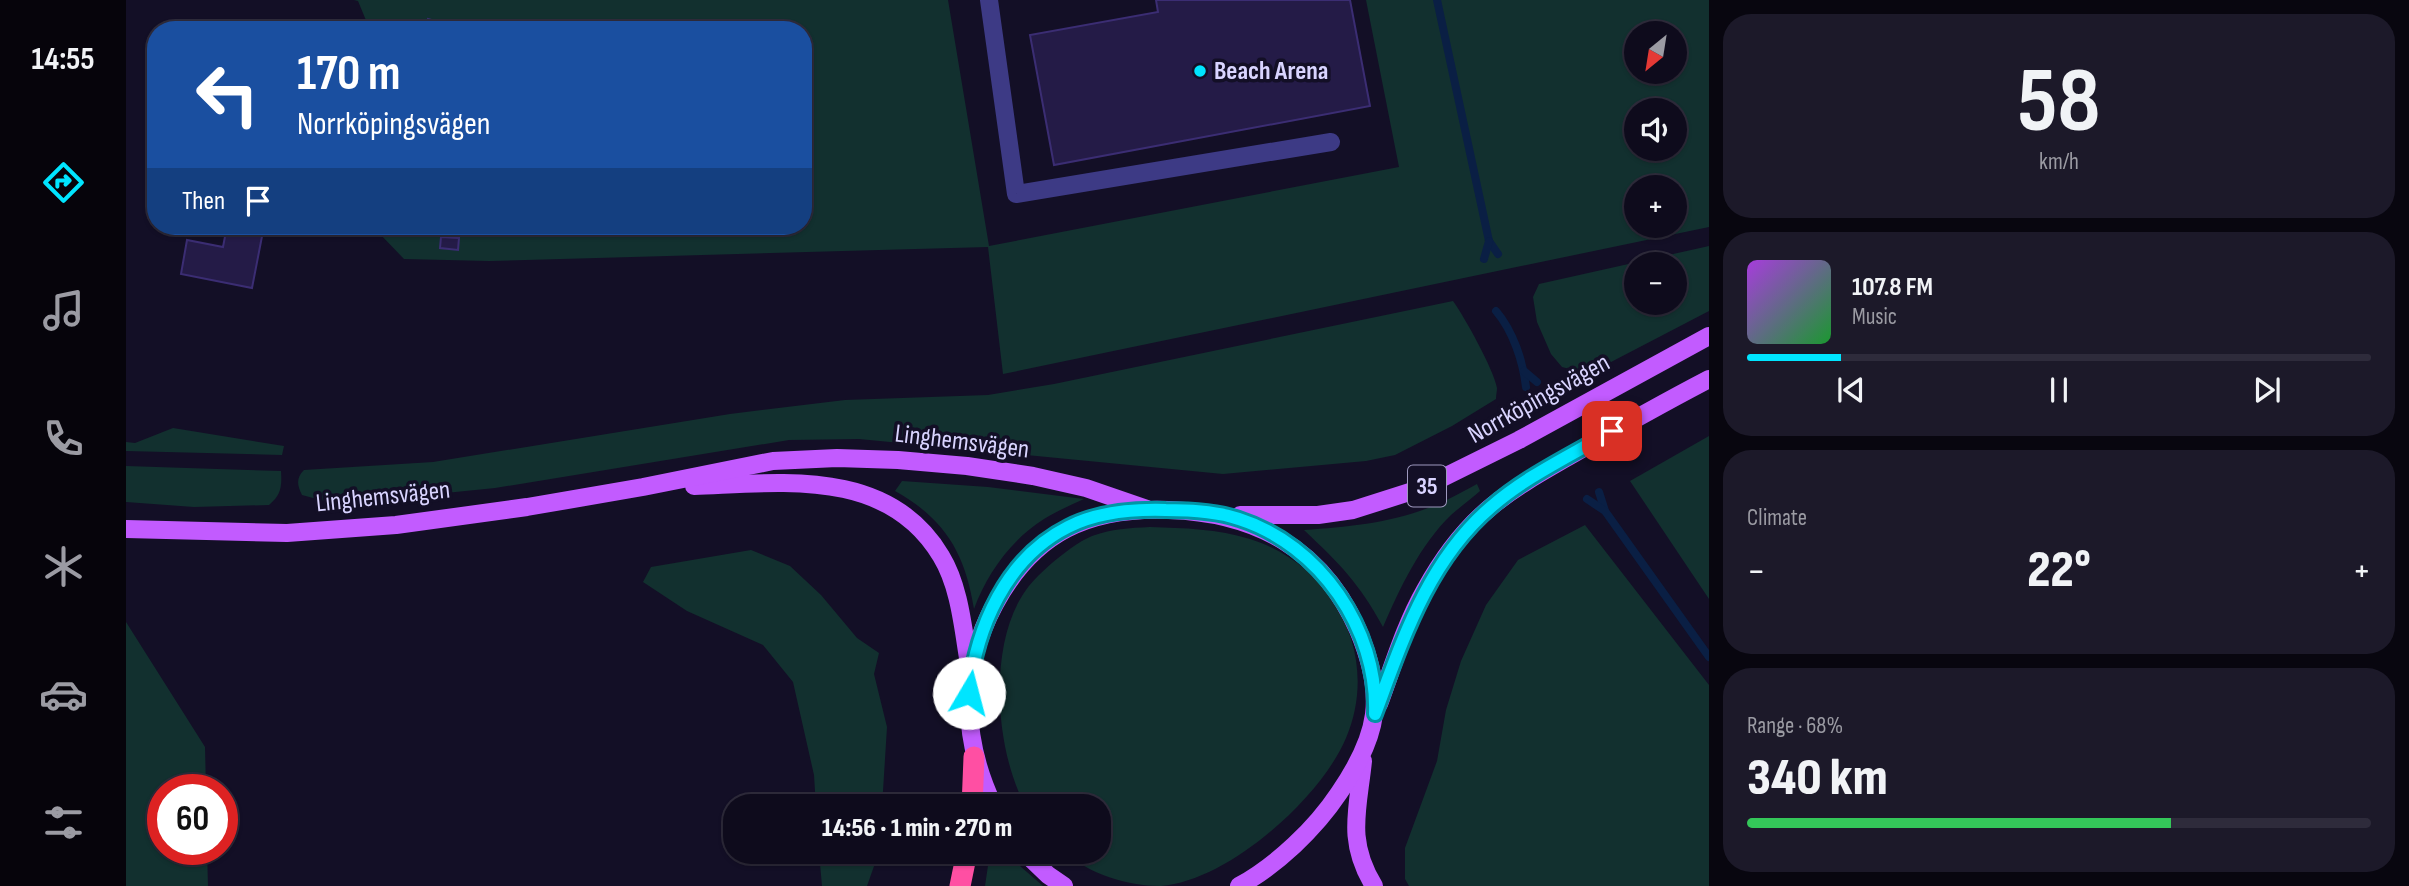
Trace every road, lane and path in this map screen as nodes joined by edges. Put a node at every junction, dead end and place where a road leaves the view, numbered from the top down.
1 (989, 0) edge
2 (1331, 142) dead end
3 (1709, 336) edge
4 (1709, 379) edge
5 (643, 487) junction
6 (1147, 509) junction
7 (1224, 515) junction
8 (126, 529) edge
9 (971, 674) junction
10 (1375, 714) junction
11 (1365, 748) junction
12 (974, 757) junction
13 (973, 794) edge
14 (989, 794) edge
15 (965, 864) edge
16 (1037, 864) edge
17 (960, 886) edge
18 (1064, 886) edge
19 (1239, 886) edge
20 (1374, 886) edge

1 - 2 lane
3 - 7 main road, Norrköpingsvägen / 35
4 - 10 main road, 35
5 - 6 main road, Linghemsvägen
5 - 8 main road, Linghemsvägen
5 - 9 main road, Linghemsvägen
6 - 7 main road, 35
6 - 9 main road, 35
7 - 10 main road, 35
9 - 12 main road, 35
10 - 11 main road, 35
11 - 19 main road, 35
11 - 20 main road
12 - 13 highway
12 - 14 main road, 35
15 - 17 highway
16 - 18 main road

